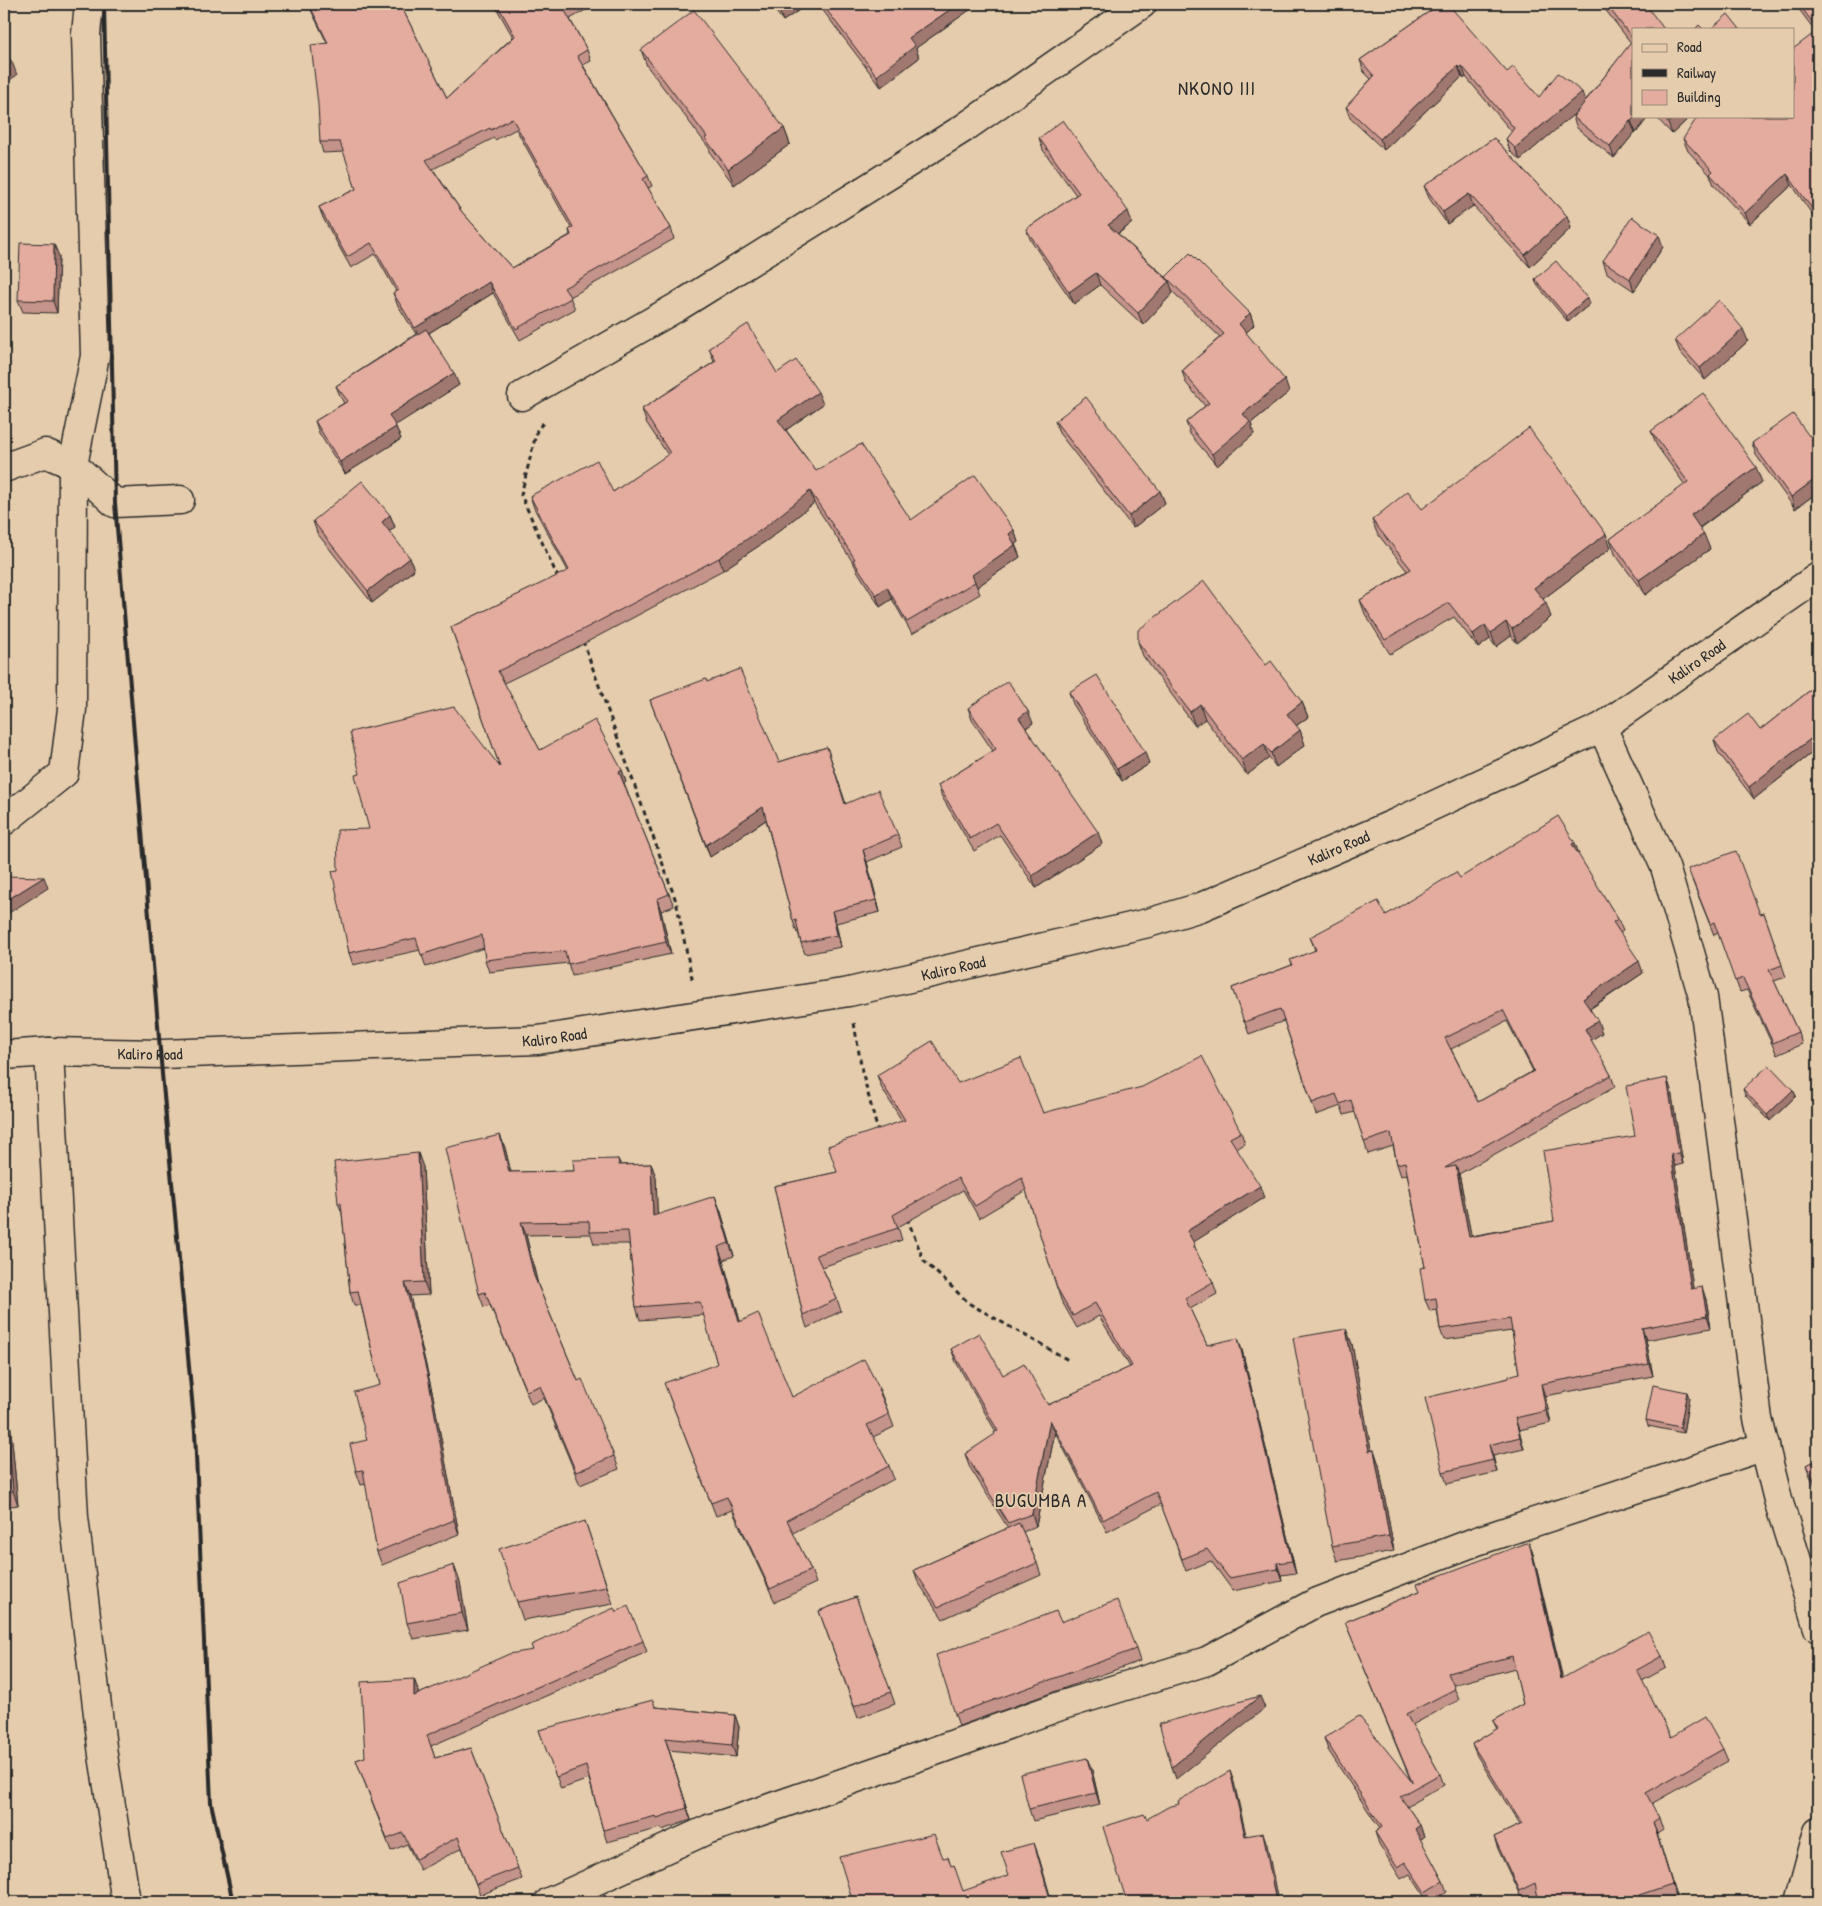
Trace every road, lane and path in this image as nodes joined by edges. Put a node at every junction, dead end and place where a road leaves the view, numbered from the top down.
1 (89, 4) edge
2 (1142, 4) edge
3 (522, 396) dead end
4 (549, 415) dead end
5 (73, 465) junction
6 (4, 468) edge
7 (180, 500) dead end
8 (1818, 577) edge
9 (559, 580) edge
10 (580, 632) edge
11 (1602, 726) junction
12 (4, 821) edge
13 (849, 992) junction
14 (699, 1015) junction
15 (49, 1052) junction
16 (4, 1055) edge
17 (879, 1137) edge
18 (903, 1210) edge
19 (1070, 1361) dead end
20 (1765, 1446) junction
21 (1818, 1628) edge
22 (1818, 1831) edge
23 (126, 1902) edge
24 (549, 1902) edge
25 (1799, 1902) edge

1 - 5 street
2 - 3 street
4 - 9 path
5 - 6 street
5 - 7 street
5 - 12 street
8 - 11 street, Kaliro Road
10 - 14 path
11 - 13 street, Kaliro Road
11 - 20 street
13 - 14 street, Kaliro Road
13 - 17 path
14 - 15 street, Kaliro Road
15 - 16 street, Kaliro Road
15 - 23 street
18 - 19 path
20 - 21 street
20 - 24 street
22 - 25 street

